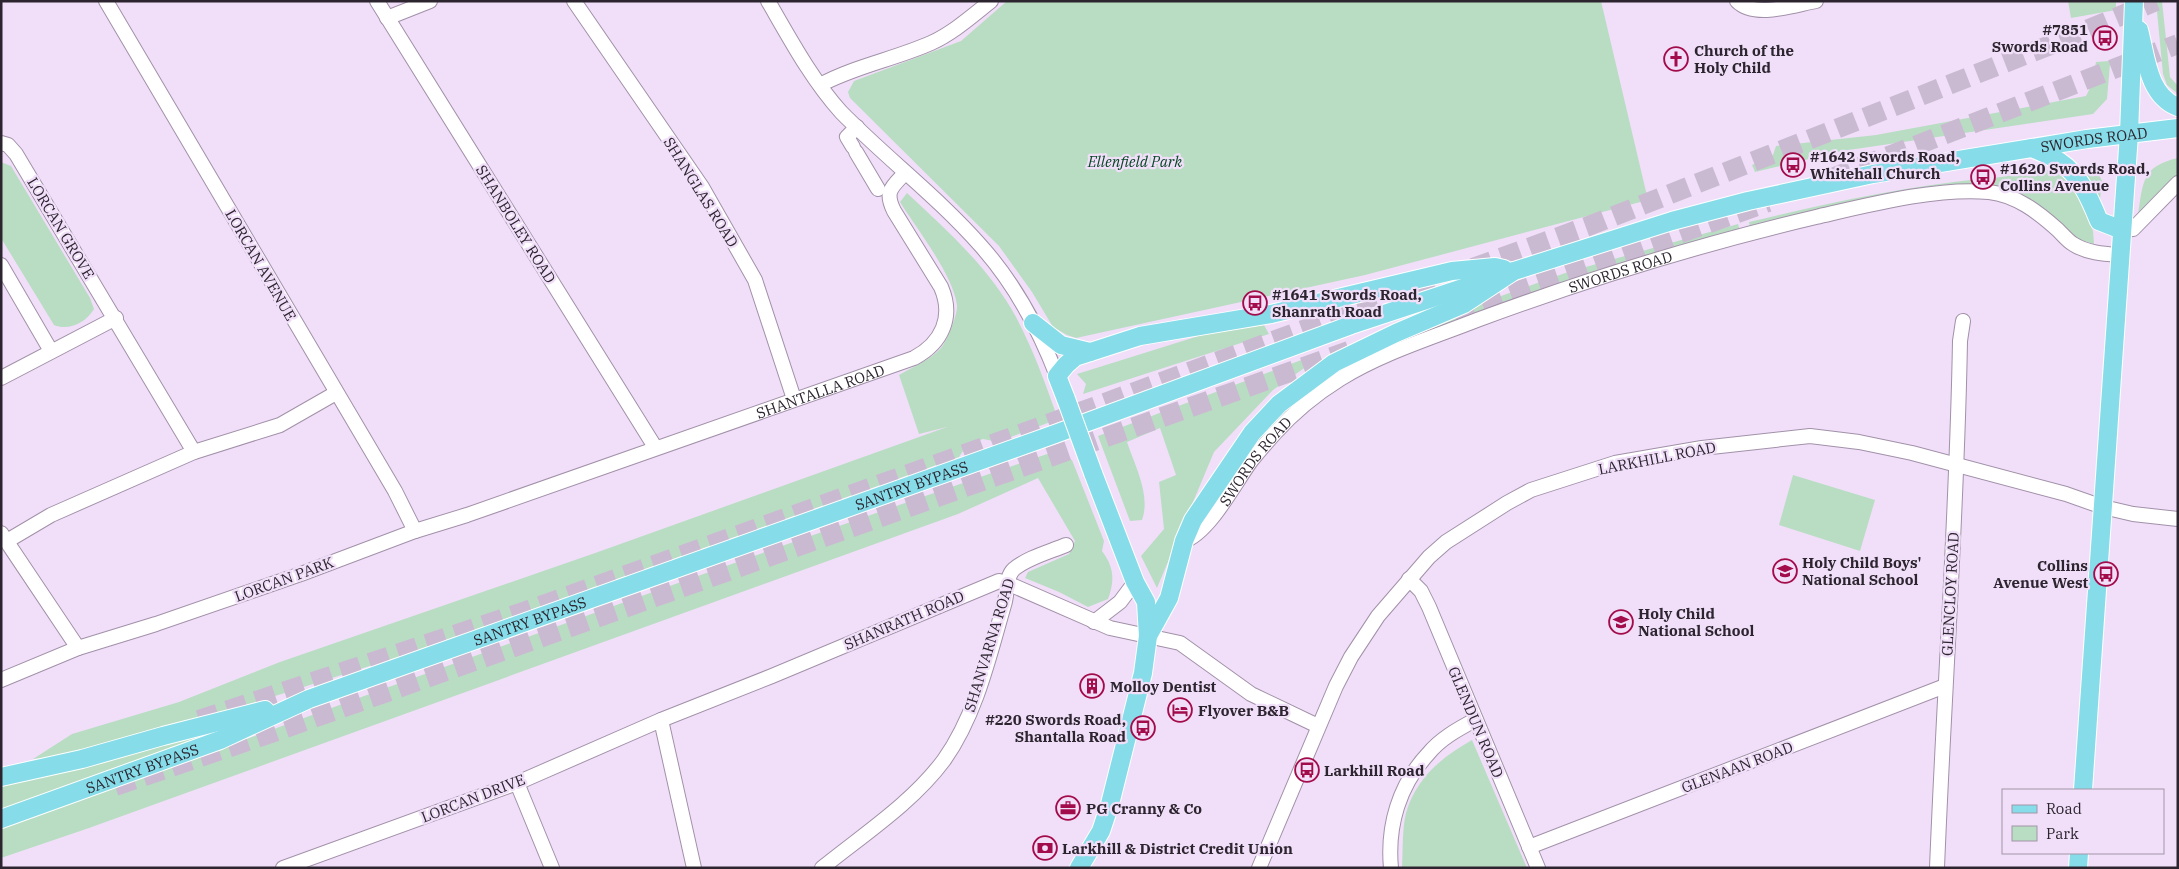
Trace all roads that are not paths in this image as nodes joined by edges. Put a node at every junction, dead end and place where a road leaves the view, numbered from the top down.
1 (106, 1) edge
2 (377, 1) edge
3 (430, 1) edge
4 (574, 1) edge
5 (768, 1) edge
6 (991, 1) edge
7 (1737, 1) edge
8 (1816, 1) edge
9 (2134, 7) edge
10 (387, 18) junction
11 (820, 84) junction
12 (2178, 106) edge
13 (857, 127) junction
14 (2178, 128) edge
15 (2129, 134) junction
16 (1, 144) edge
17 (2032, 148) junction
18 (880, 150) junction
19 (863, 164) junction
20 (905, 173) junction
21 (2178, 183) edge
22 (878, 189) dead end
23 (2122, 230) junction
24 (2120, 255) junction
25 (1, 266) edge
26 (1514, 271) junction
27 (116, 318) junction
28 (1963, 321) dead end
29 (1033, 323) junction
30 (51, 351) junction
31 (1090, 352) junction
32 (1057, 376) junction
33 (1, 378) edge
34 (336, 393) junction
35 (794, 399) junction
36 (655, 448) junction
37 (194, 452) junction
38 (1958, 465) junction
39 (518, 497) joint
40 (2103, 507) junction
41 (2178, 519) edge
42 (415, 530) junction
43 (4, 537) edge
44 (1184, 541) junction
45 (1066, 545) dead end
46 (1409, 580) junction
47 (1135, 582) junction
48 (1007, 583) junction
49 (1094, 622) junction
50 (1148, 636) junction
51 (78, 648) junction
52 (1, 680) edge
53 (1945, 686) junction
54 (309, 699) junction
55 (661, 720) junction
56 (1475, 720) junction
57 (1318, 726) junction
58 (1, 777) edge
59 (516, 783) junction
60 (2083, 789) edge
61 (1, 819) edge
62 (1529, 847) junction
63 (2079, 854) edge
64 (283, 868) edge
65 (552, 868) edge
66 (694, 868) edge
67 (822, 868) edge
68 (1079, 868) edge
69 (1259, 868) edge
70 (1391, 868) edge
71 (1538, 868) edge
72 (1938, 868) edge
73 (2078, 868) edge

1 - 34 street, LORCAN AVENUE
2 - 10 street, SHANBOLEY ROAD
3 - 10 street
4 - 35 street, SHANGLAS ROAD
5 - 11 street
6 - 11 street
7 - 8 street
9 - 12 main road
9 - 15 main road
10 - 36 street, SHANBOLEY ROAD
11 - 13 street
13 - 18 street
13 - 19 street
14 - 15 main road, SWORDS ROAD
15 - 17 main road, SWORDS ROAD
15 - 23 main road
16 - 27 street, LORCAN GROVE
17 - 23 main road
17 - 26 main road, SWORDS ROAD
18 - 19 street
18 - 20 street
19 - 22 street
20 - 29 street
20 - 35 street, SHANTALLA ROAD
21 - 23 street
23 - 24 main road
24 - 40 main road
24 - 44 street, SWORDS ROAD
25 - 30 street
26 - 31 main road, SWORDS ROAD
26 - 44 main road, SWORDS ROAD
26 - 54 main road, SANTRY BYPASS
27 - 30 street
27 - 37 street, LORCAN GROVE
28 - 38 street, GLENCLOY ROAD
29 - 31 main road
29 - 32 street
30 - 33 street
31 - 32 main road, SWORDS ROAD
32 - 47 main road, bridge
34 - 37 street
34 - 42 street, LORCAN AVENUE
35 - 36 street, SHANTALLA ROAD
36 - 39 street, SHANTALLA ROAD
37 - 43 street
38 - 40 street, LARKHILL ROAD
38 - 46 street, LARKHILL ROAD
38 - 53 street, GLENCLOY ROAD
39 - 42 street, LORCAN PARK
40 - 41 street, LARKHILL ROAD
40 - 60 main road
42 - 51 street, LORCAN PARK
43 - 51 street
44 - 50 main road, SWORDS ROAD
45 - 48 street, SHANVARNA ROAD
46 - 56 street, GLENDUN ROAD
46 - 57 street, LARKHILL ROAD
47 - 49 street
47 - 50 main road
48 - 49 street
48 - 55 street, SHANRATH ROAD
48 - 67 street, SHANVARNA ROAD
49 - 50 street
50 - 57 street
50 - 68 main road, SWORDS ROAD
51 - 52 street, LORCAN PARK
53 - 62 street, GLENAAN ROAD
53 - 72 street, GLENCLOY ROAD
54 - 58 main road, SANTRY BYPASS
54 - 61 main road, SANTRY BYPASS
55 - 59 street, LORCAN DRIVE
55 - 66 street
56 - 62 street, GLENDUN ROAD
56 - 70 street
57 - 69 street, LARKHILL ROAD
59 - 64 street, LORCAN DRIVE
59 - 65 street
62 - 71 street, GLENDUN ROAD
63 - 73 main road

